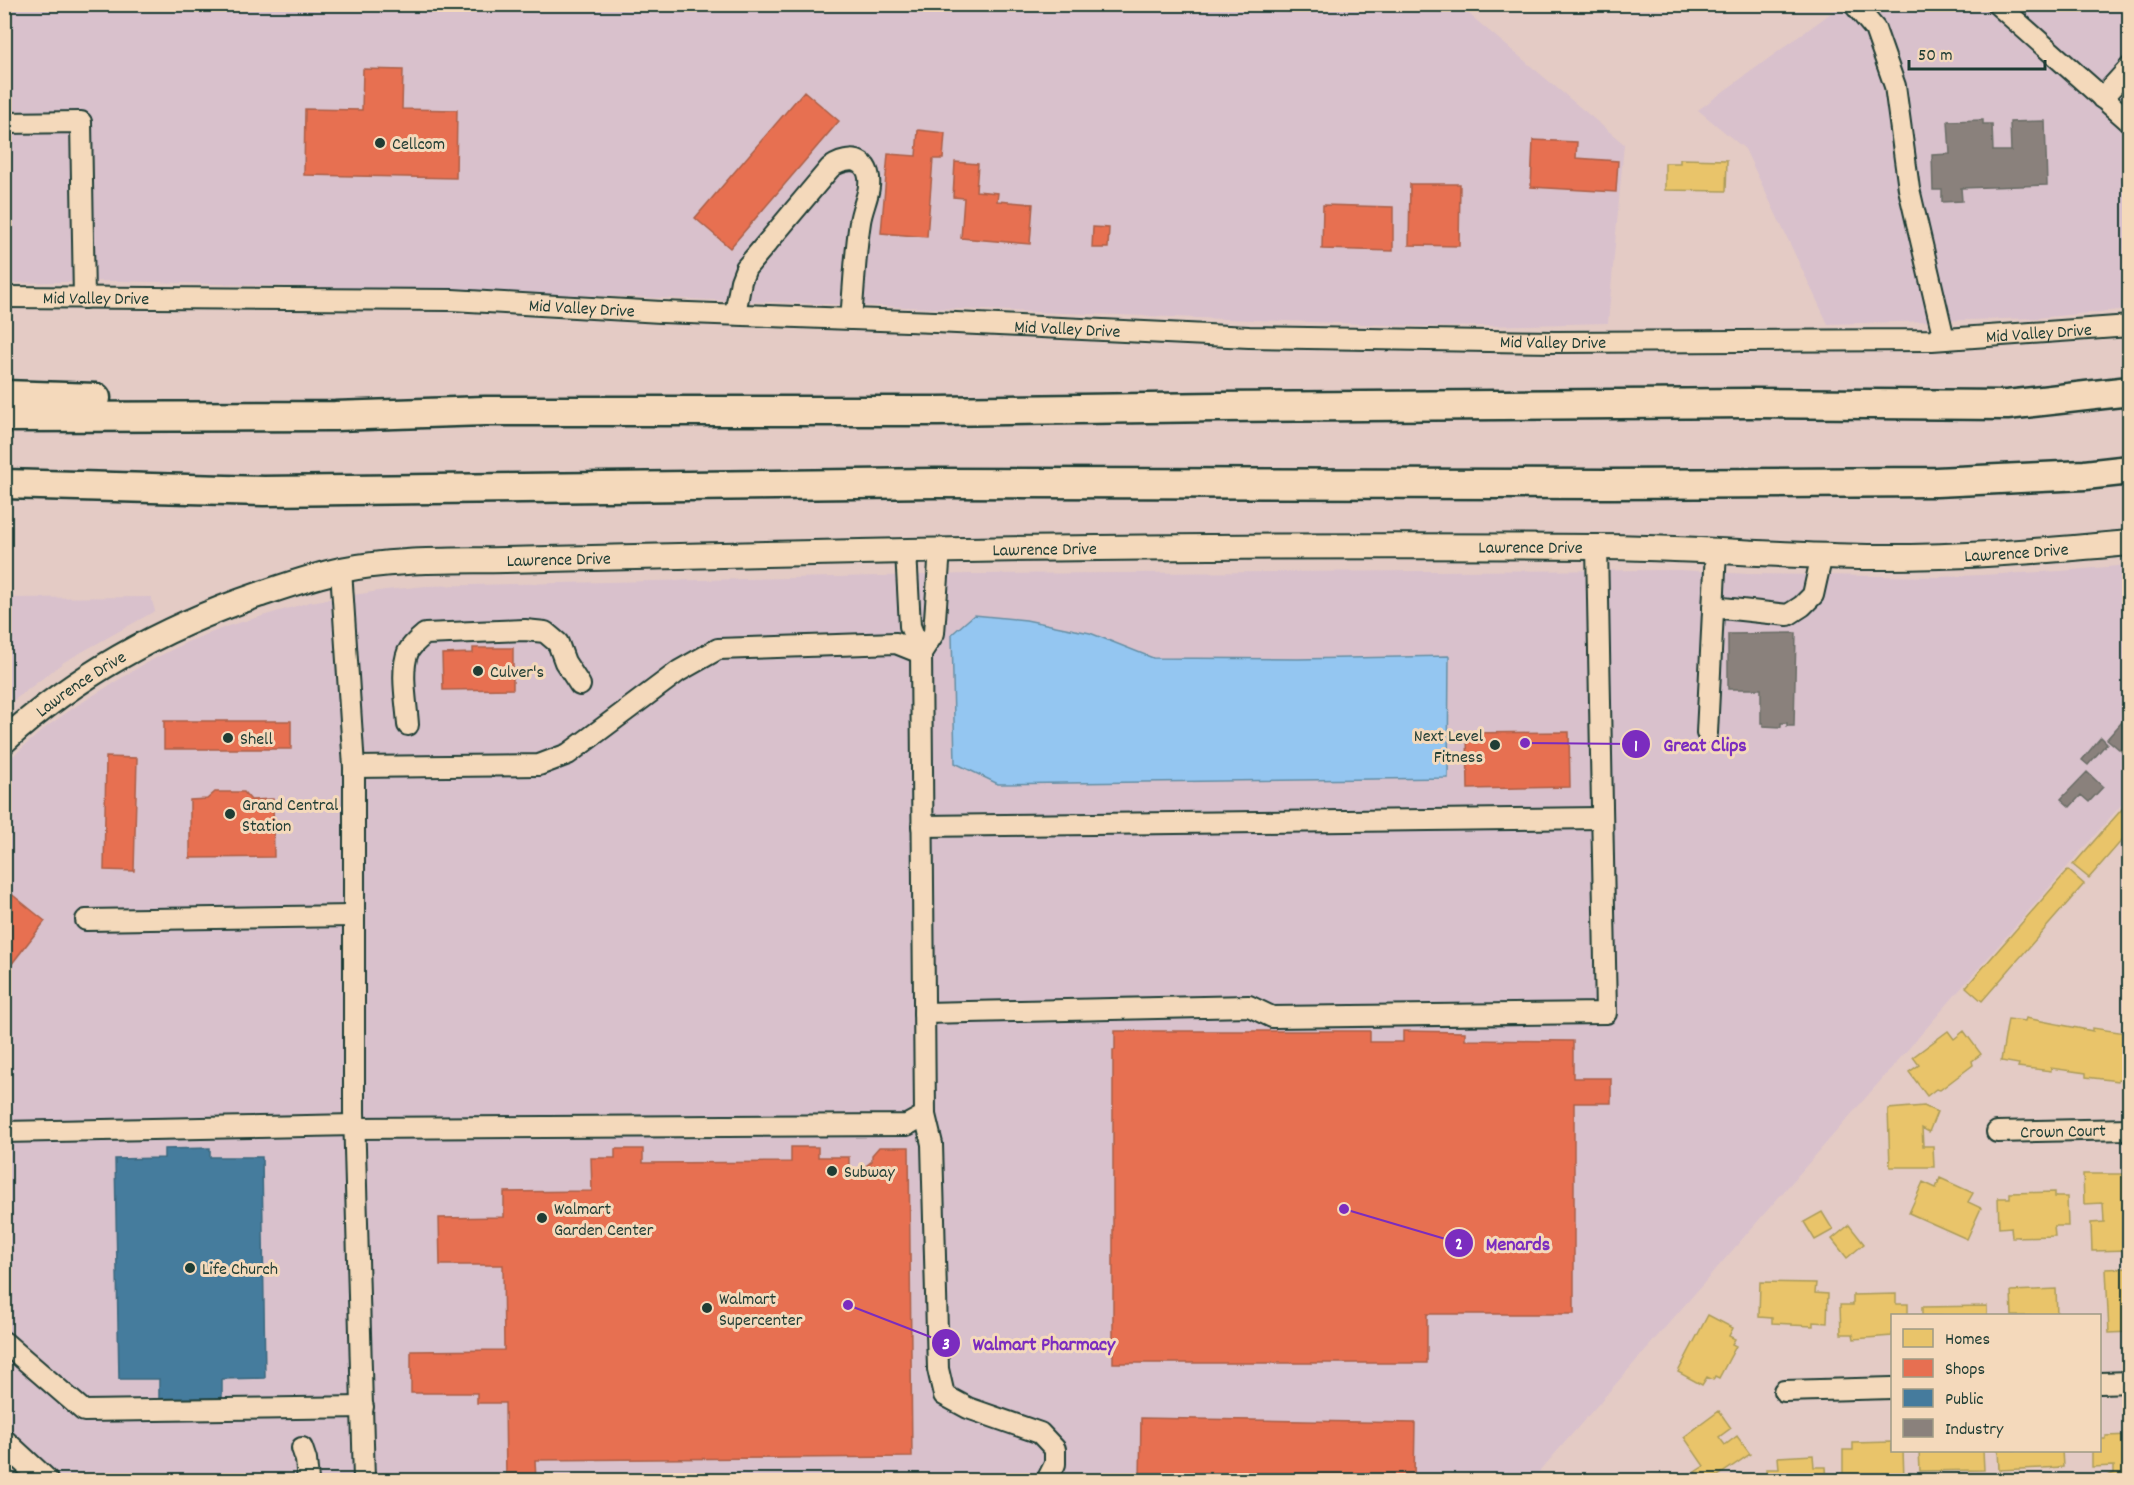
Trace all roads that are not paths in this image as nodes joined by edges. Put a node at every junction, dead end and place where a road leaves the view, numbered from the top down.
1 (1854, 4) edge
2 (1997, 4) edge
3 (2130, 67) edge
4 (2102, 98) junction
5 (2130, 122) edge
6 (4, 123) edge
7 (4, 297) edge
8 (84, 298) junction
9 (735, 314) junction
10 (851, 319) junction
11 (2130, 326) edge
12 (1944, 339) junction
13 (2130, 391) edge
14 (4, 395) edge
15 (335, 416) junction
16 (4, 417) edge
17 (2130, 470) edge
18 (4, 484) edge
19 (264, 491) junction
20 (4, 502) edge
21 (2130, 543) edge
22 (1597, 547) junction
23 (940, 549) junction
24 (906, 550) junction
25 (1716, 550) junction
26 (1822, 555) junction
27 (341, 570) junction
28 (1713, 607) junction
29 (921, 653) junction
30 (580, 685) dead end
31 (408, 725) dead end
32 (1707, 733) dead end
33 (4, 741) edge
34 (354, 767) junction
35 (1602, 818) junction
36 (922, 826) junction
37 (354, 916) junction
38 (86, 920) dead end
39 (924, 1013) junction
40 (925, 1115) junction
41 (354, 1127) junction
42 (2130, 1129) edge
43 (4, 1132) edge
44 (1997, 1132) dead end
45 (4, 1342) edge
46 (2130, 1382) edge
47 (2101, 1383) edge
48 (1891, 1388) edge
49 (1784, 1391) dead end
50 (363, 1407) junction
51 (4, 1442) edge
52 (302, 1448) dead end
53 (45, 1480) edge
54 (308, 1480) edge
55 (364, 1480) edge
56 (1047, 1480) edge

1 - 12 street
2 - 4 street
3 - 4 street
4 - 5 street
6 - 8 street
7 - 8 street, Mid Valley Drive
8 - 9 street, Mid Valley Drive
9 - 10 street, Mid Valley Drive
9 - 10 street
10 - 12 street, Mid Valley Drive
11 - 12 street, Mid Valley Drive
13 - 15 highway
14 - 15 highway
15 - 16 highway
17 - 19 highway
18 - 19 highway
19 - 20 highway
21 - 26 main road, Lawrence Drive
22 - 23 main road, Lawrence Drive
22 - 25 main road, Lawrence Drive
22 - 35 street
23 - 24 main road, Lawrence Drive
23 - 29 street
24 - 27 main road, Lawrence Drive
24 - 29 street
25 - 26 main road, Lawrence Drive
25 - 28 street
26 - 28 street
27 - 33 main road, Lawrence Drive
27 - 34 street
28 - 32 street
29 - 34 street
29 - 36 street
30 - 31 street
34 - 37 street
35 - 36 street
35 - 39 street
36 - 39 street
37 - 38 street
37 - 41 street
39 - 40 street
40 - 41 street
40 - 56 street
41 - 43 street
41 - 50 street
42 - 44 street, Crown Court
45 - 50 street
46 - 47 street
48 - 49 street
50 - 55 street
51 - 53 main road
52 - 54 street

